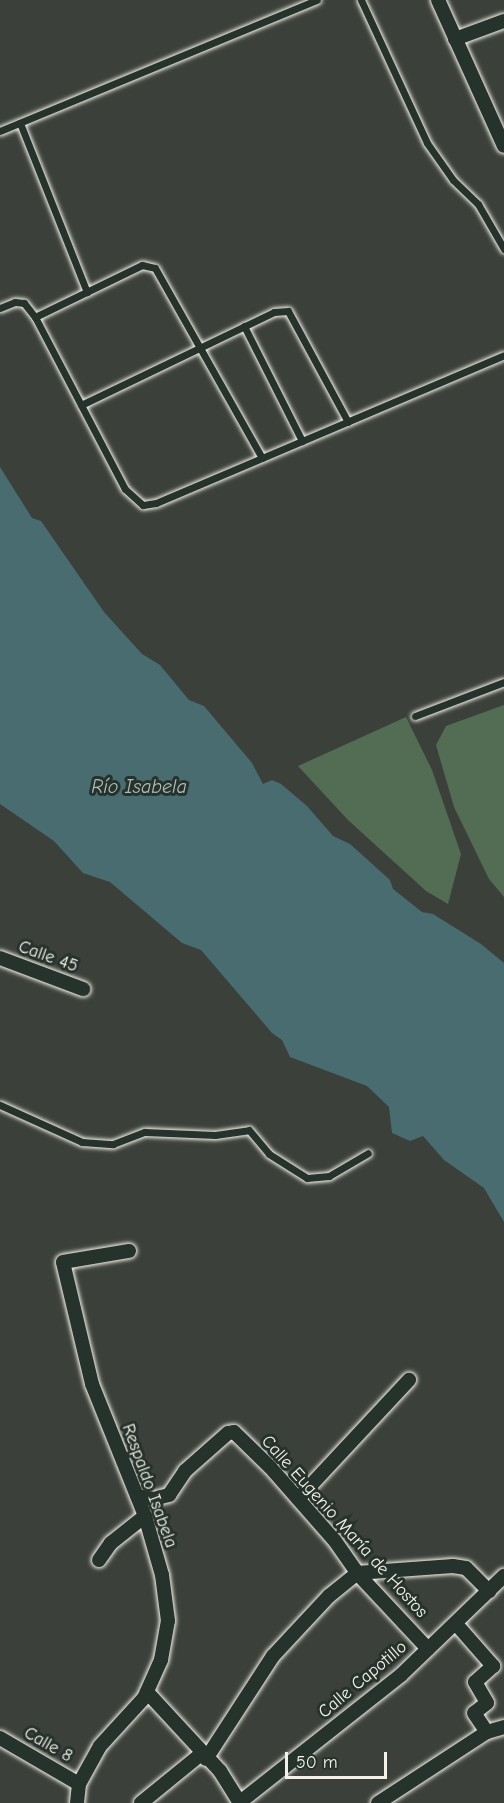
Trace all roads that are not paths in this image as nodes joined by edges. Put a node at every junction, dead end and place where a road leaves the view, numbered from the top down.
1 (317, 0) edge
2 (361, 0) edge
3 (438, 0) edge
4 (504, 21) edge
5 (455, 39) junction
6 (20, 123) junction
7 (0, 131) edge
8 (504, 146) edge
9 (504, 249) edge
10 (87, 292) junction
11 (0, 308) edge
12 (35, 317) junction
13 (244, 326) junction
14 (200, 348) junction
15 (504, 355) edge
16 (81, 405) junction
17 (348, 422) junction
18 (302, 441) junction
19 (262, 458) junction
20 (504, 682) edge
21 (415, 716) dead end
22 (0, 958) edge
23 (83, 989) dead end
24 (0, 1105) edge
25 (368, 1154) dead end
26 (129, 1251) dead end
27 (409, 1380) dead end
28 (137, 1496) junction
29 (298, 1499) junction
30 (145, 1516) junction
31 (99, 1560) dead end
32 (357, 1573) junction
33 (504, 1576) edge
34 (489, 1591) junction
35 (457, 1625) junction
36 (428, 1649) junction
37 (147, 1692) junction
38 (504, 1727) edge
39 (487, 1732) junction
40 (0, 1738) edge
41 (204, 1756) junction
42 (79, 1784) junction
43 (77, 1803) edge
44 (141, 1803) edge
45 (239, 1803) edge
46 (378, 1803) edge

1 - 6 lane
2 - 9 lane
3 - 5 street
4 - 5 street
5 - 8 street
6 - 7 lane
6 - 10 lane
10 - 12 lane
10 - 14 lane
11 - 12 lane
12 - 16 lane
13 - 14 lane
13 - 17 lane
13 - 18 lane
14 - 16 lane
14 - 19 lane
15 - 17 lane
16 - 19 lane
17 - 18 lane
18 - 19 lane
20 - 21 lane
22 - 23 street, Calle 45
24 - 25 lane
26 - 28 street, Respaldo Isabela
27 - 29 street
28 - 29 street, Calle Eugenio María de Hostos
28 - 30 street, Respaldo Isabela
29 - 32 street, Calle Eugenio María de Hostos
30 - 31 street
30 - 37 street, Respaldo Isabela
32 - 34 street
32 - 36 street, Calle Eugenio María de Hostos
32 - 41 street
33 - 34 street, Calle Capotillo
34 - 35 street, Calle Capotillo
35 - 36 street, Calle Capotillo
35 - 39 street
36 - 45 street, Calle Capotillo
37 - 41 street
37 - 42 street, Respaldo Isabela
38 - 39 street
39 - 46 street
40 - 42 street, Calle 8
41 - 44 street
41 - 45 street
42 - 43 street, Respaldo Isabela

